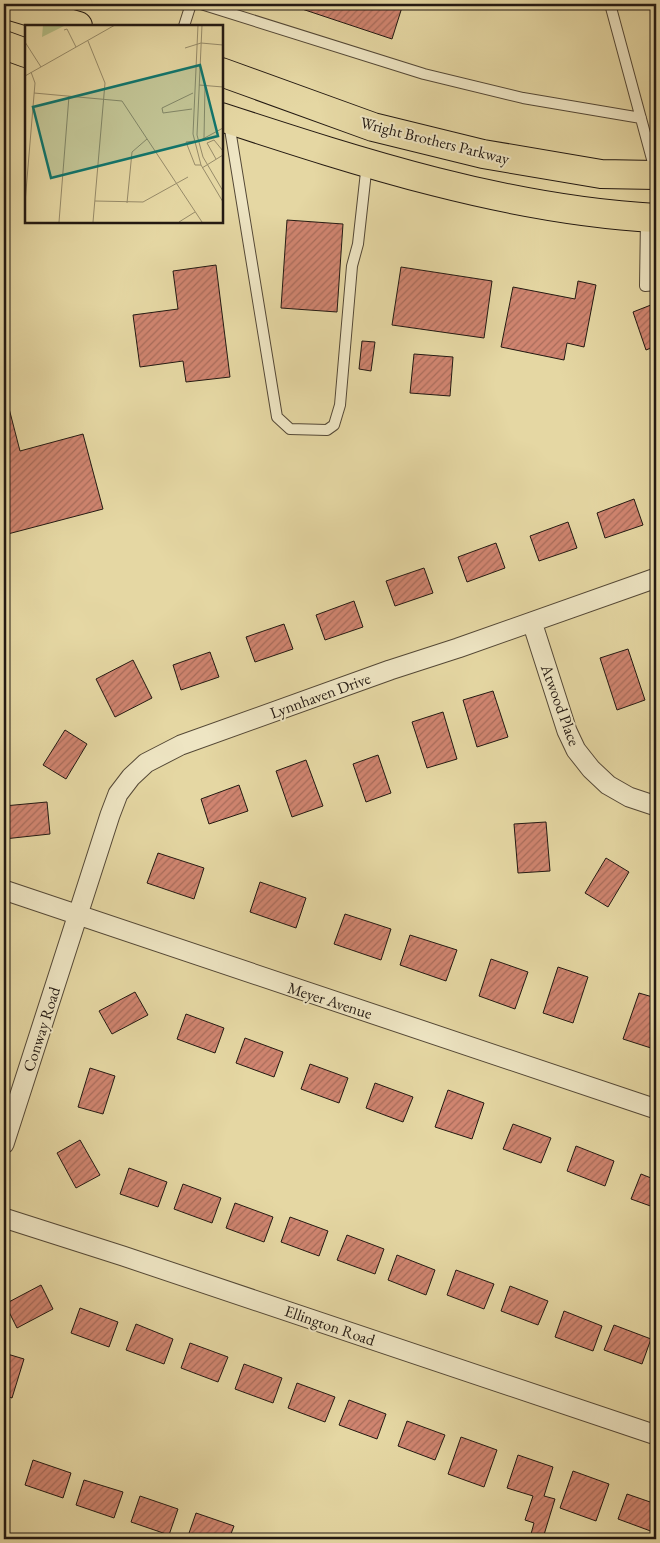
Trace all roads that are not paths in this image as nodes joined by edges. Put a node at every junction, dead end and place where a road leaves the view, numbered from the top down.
1 (4, 4) edge
2 (191, 4) edge
3 (201, 4) edge
4 (610, 4) edge
5 (75, 25) edge
6 (184, 25) edge
7 (4, 45) edge
8 (25, 53) edge
9 (222, 72) edge
10 (225, 118) edge
11 (641, 118) junction
12 (367, 163) junction
13 (656, 174) edge
14 (651, 217) edge
15 (656, 285) edge
16 (656, 578) edge
17 (532, 622) junction
18 (656, 806) edge
19 (4, 890) edge
20 (78, 915) junction
21 (656, 1109) edge
22 (4, 1144) edge
23 (4, 1218) edge
24 (656, 1435) edge

1 - 5 main road
2 - 6 lane
3 - 11 lane
4 - 11 lane
7 - 8 main road
9 - 13 main road, Wright Brothers Parkway
10 - 12 main road
10 - 12 lane
11 - 13 lane
12 - 14 main road
14 - 15 lane
16 - 17 street, Lynnhaven Drive
17 - 18 street, Atwood Place
17 - 20 street, Lynnhaven Drive
19 - 20 street, Meyer Avenue
20 - 21 street, Meyer Avenue
20 - 22 street, Conway Road
23 - 24 street, Ellington Road

